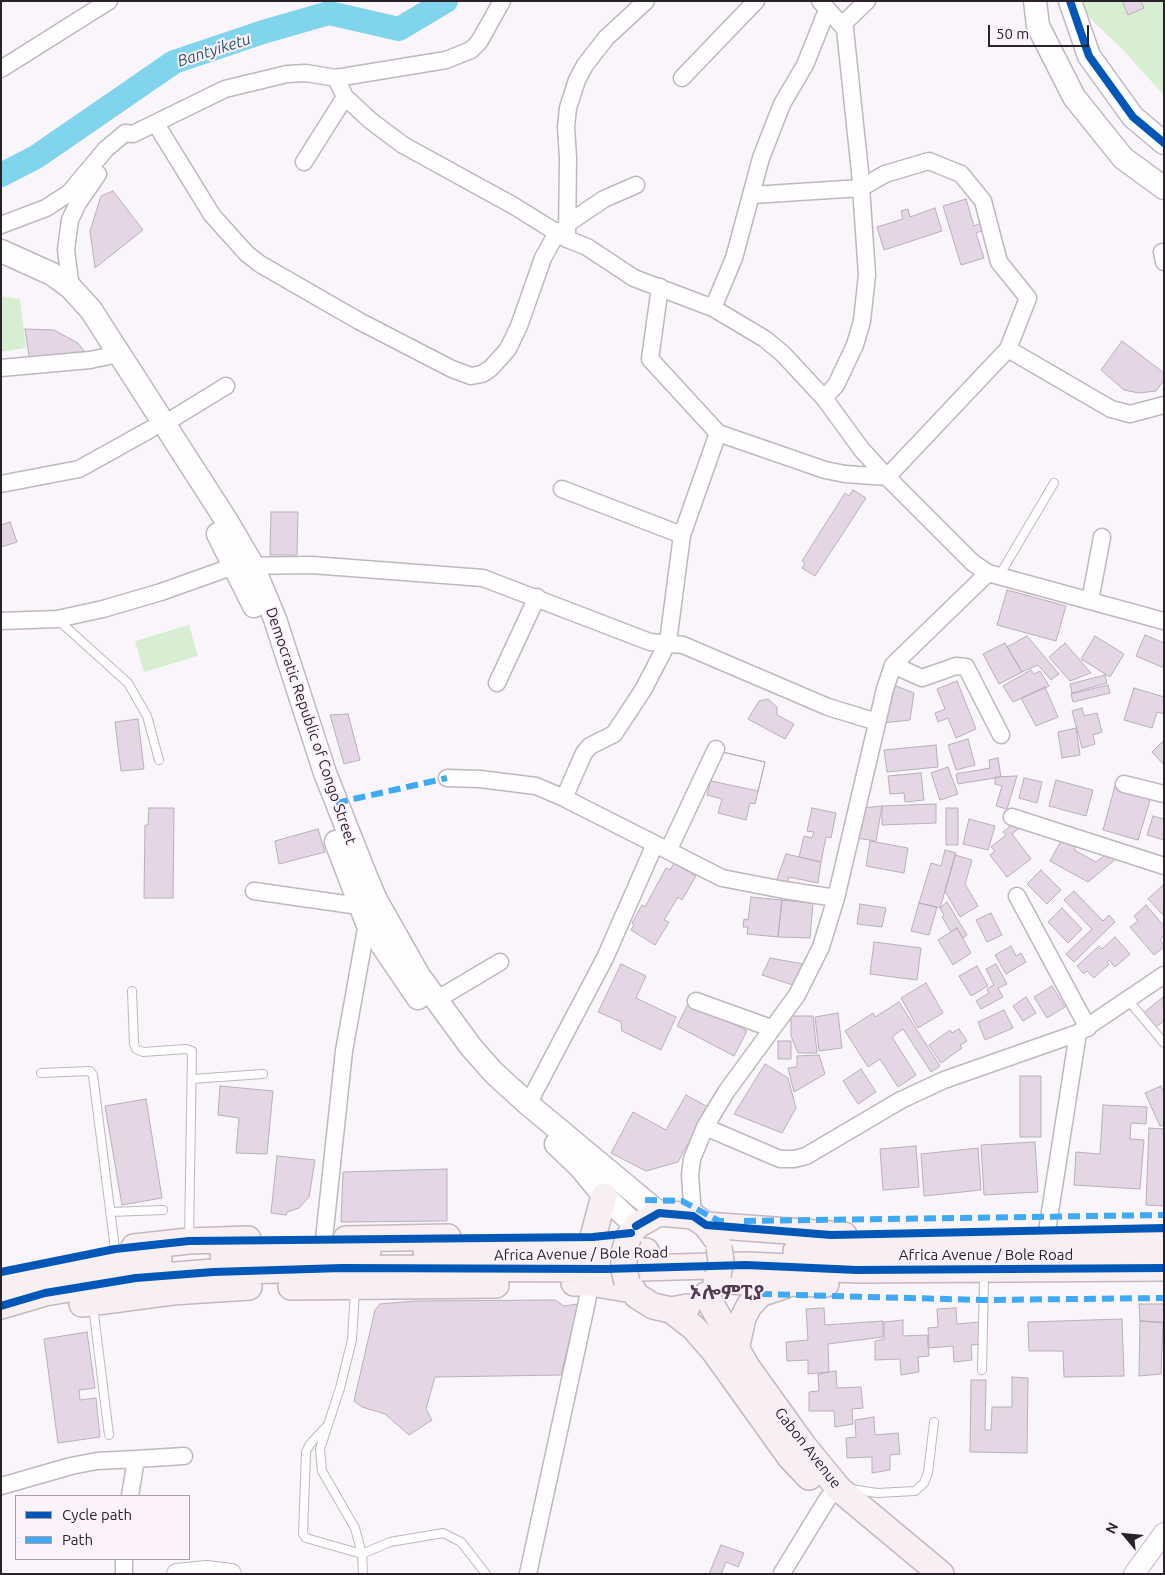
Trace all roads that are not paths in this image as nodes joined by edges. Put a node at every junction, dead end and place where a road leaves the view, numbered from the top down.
1 (109, 1) edge
2 (502, 1) edge
3 (646, 1) edge
4 (756, 1) edge
5 (866, 1) edge
6 (1035, 1) edge
7 (1070, 1) edge
8 (824, 6) edge
9 (842, 25) junction
10 (1, 69) edge
11 (336, 78) junction
12 (682, 78) dead end
13 (345, 98) junction
14 (156, 124) junction
15 (133, 134) junction
16 (1164, 143) edge
17 (304, 162) dead end
18 (636, 184) dead end
19 (860, 188) junction
20 (1164, 188) edge
21 (753, 195) junction
22 (1, 225) edge
23 (564, 232) junction
24 (1, 251) edge
25 (1, 264) edge
26 (660, 287) junction
27 (71, 288) junction
28 (713, 308) junction
29 (1008, 349) junction
30 (109, 356) junction
31 (1, 368) edge
32 (226, 386) dead end
33 (824, 398) junction
34 (1164, 405) edge
35 (157, 427) junction
36 (718, 433) junction
37 (887, 477) junction
38 (1054, 482) dead end
39 (1, 484) edge
40 (562, 489) dead end
41 (682, 535) junction
42 (1102, 537) dead end
43 (243, 565) junction
44 (994, 575) junction
45 (537, 597) junction
46 (1090, 601) junction
47 (57, 619) junction
48 (1, 621) edge
49 (1164, 621) edge
50 (668, 642) junction
51 (893, 664) junction
52 (497, 683) dead end
53 (878, 722) junction
54 (1001, 735) dead end
55 (716, 749) dead end
56 (159, 760) dead end
57 (447, 778) dead end
58 (1124, 784) dead end
59 (1164, 794) edge
60 (564, 798) junction
61 (1012, 817) dead end
62 (662, 847) junction
63 (1164, 866) edge
64 (254, 891) dead end
65 (1017, 896) dead end
66 (836, 898) junction
67 (367, 910) junction
68 (500, 962) dead end
69 (1164, 975) edge
70 (132, 992) dead end
71 (436, 1000) junction
72 (1128, 1000) junction
73 (696, 1001) dead end
74 (771, 1028) junction
75 (1083, 1030) junction
76 (1164, 1043) edge
77 (41, 1073) dead end
78 (263, 1074) dead end
79 (192, 1079) junction
80 (528, 1104) junction
81 (705, 1127) junction
82 (587, 1162) junction
83 (604, 1196) junction
84 (162, 1210) dead end
85 (110, 1212) junction
86 (659, 1213) junction
87 (699, 1220) junction
88 (1164, 1228) edge
89 (1047, 1231) junction
90 (632, 1232) junction
91 (593, 1237) junction
92 (324, 1239) junction
93 (189, 1241) junction
94 (1164, 1245) edge
95 (114, 1249) junction
96 (1164, 1268) edge
97 (1, 1272) edge
98 (1164, 1282) edge
99 (591, 1283) junction
100 (984, 1283) junction
101 (714, 1284) junction
102 (788, 1284) junction
103 (1, 1287) edge
104 (355, 1287) junction
105 (632, 1289) junction
106 (92, 1302) junction
107 (1, 1306) edge
108 (671, 1310) junction
109 (1, 1320) edge
110 (737, 1345) junction
111 (982, 1370) dead end
112 (934, 1422) dead end
113 (326, 1427) junction
114 (109, 1435) dead end
115 (184, 1456) dead end
116 (136, 1459) junction
117 (1, 1486) edge
118 (833, 1493) junction
119 (130, 1495) edge
120 (1160, 1544) edge
121 (362, 1554) junction
122 (124, 1560) edge
123 (909, 1563) edge
124 (782, 1573) edge
125 (124, 1574) edge
126 (176, 1574) edge
127 (231, 1574) edge
128 (363, 1574) edge
129 (486, 1574) edge
130 (528, 1574) edge
131 (941, 1574) edge
132 (1134, 1574) edge

1 - 10 street
2 - 11 street
3 - 23 street
4 - 12 street
5 - 9 street
6 - 20 main road
7 - 16 main road
8 - 9 street
8 - 21 street
9 - 19 street
11 - 13 street
11 - 14 street
13 - 17 street
13 - 23 street
14 - 15 street
14 - 23 street
15 - 22 street
15 - 27 street
18 - 23 street
19 - 21 street
19 - 29 street
19 - 33 street
21 - 28 street
23 - 26 street
24 - 27 main road, Democratic Republic of Congo Street
25 - 30 main road, Democratic Republic of Congo Street
26 - 28 street
26 - 36 street
27 - 35 main road, Democratic Republic of Congo Street
28 - 33 street
29 - 34 street
29 - 37 street
30 - 31 street
30 - 35 main road, Democratic Republic of Congo Street
32 - 35 street
33 - 37 street
35 - 39 street
35 - 43 main road, Democratic Republic of Congo Street
36 - 37 street
36 - 41 street
37 - 44 street
38 - 44 lane
40 - 41 street
41 - 50 street
42 - 46 street
43 - 45 street
43 - 47 street
43 - 67 main road, Democratic Republic of Congo Street
44 - 46 street
44 - 51 street
45 - 50 street
45 - 52 street
46 - 49 street
47 - 48 street
47 - 56 lane
50 - 53 street
50 - 60 street
51 - 53 street
51 - 54 street
53 - 66 street
55 - 62 street
57 - 60 street
58 - 59 street
60 - 62 street
61 - 63 street
62 - 66 street
62 - 80 street
64 - 67 street
65 - 75 street
66 - 74 street
67 - 71 main road, Democratic Republic of Congo Street
67 - 82 main road, Democratic Republic of Congo Street
67 - 92 street
68 - 71 street
69 - 72 street
70 - 79 lane
71 - 80 main road, Democratic Republic of Congo Street
72 - 75 street
72 - 76 lane
73 - 74 street
74 - 81 street
75 - 81 street
75 - 89 street
77 - 85 lane
78 - 79 lane
79 - 93 lane
80 - 82 main road, Democratic Republic of Congo Street
81 - 87 street
82 - 83 main road, Democratic Republic of Congo Street
82 - 86 main road, Democratic Republic of Congo Street
83 - 90 main road, Democratic Republic of Congo Street
83 - 91 main road
84 - 85 lane
85 - 95 lane
86 - 87 main road
86 - 90 main road
87 - 89 main road
87 - 101 main road, bridge
88 - 89 main road
90 - 91 main road
90 - 105 main road, bridge
91 - 92 main road
92 - 93 main road
93 - 95 main road
94 - 103 main road, Africa Avenue / Bole Road
95 - 97 main road
96 - 107 main road, Africa Avenue / Bole Road
98 - 100 main road
99 - 104 main road
99 - 105 main road
99 - 130 street
100 - 102 main road
100 - 111 lane
101 - 102 main road
101 - 108 main road
101 - 110 main road, Gabon Avenue
102 - 110 main road
104 - 106 main road
104 - 113 lane
105 - 108 main road
106 - 109 main road
106 - 114 lane
108 - 118 main road, Gabon Avenue
110 - 118 main road, Gabon Avenue
112 - 118 lane
113 - 121 lane
113 - 121 lane
115 - 116 street
116 - 117 street
116 - 119 street
118 - 123 main road, Gabon Avenue
118 - 124 street
120 - 132 street
121 - 128 lane
121 - 129 lane
122 - 125 street
123 - 131 main road, Gabon Avenue
126 - 127 street

